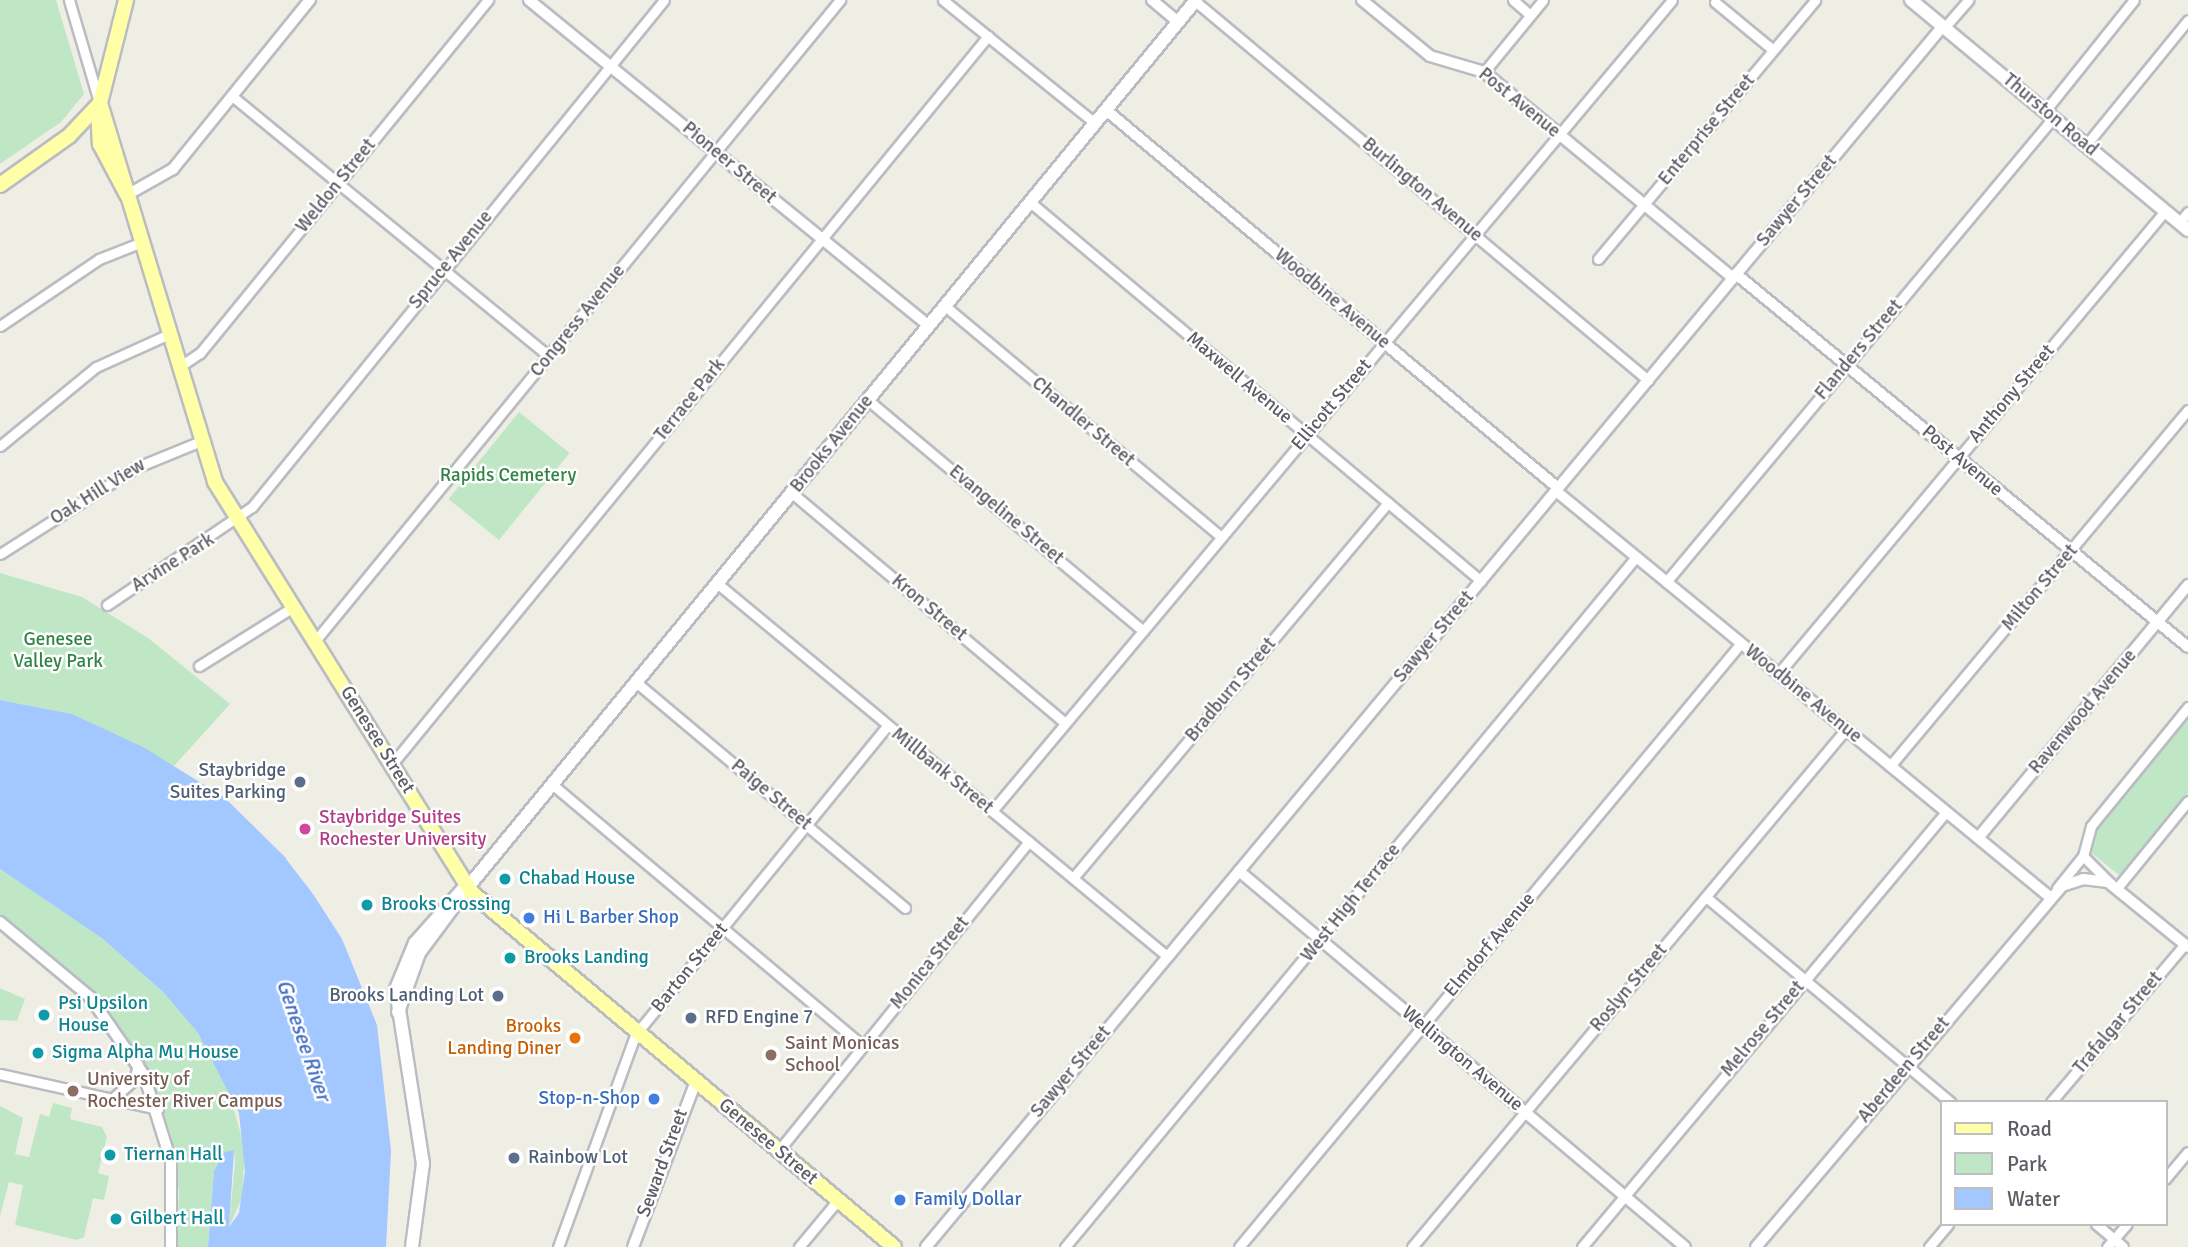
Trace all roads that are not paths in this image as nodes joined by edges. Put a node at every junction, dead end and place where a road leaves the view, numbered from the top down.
1 (69, 0) edge
2 (126, 0) edge
3 (310, 0) edge
4 (488, 0) edge
5 (529, 0) edge
6 (664, 0) edge
7 (840, 0) edge
8 (943, 0) edge
9 (1152, 0) edge
10 (1362, 0) edge
11 (1513, 0) edge
12 (1542, 0) edge
13 (1672, 0) edge
14 (1815, 0) edge
15 (1911, 0) edge
16 (1968, 0) edge
17 (2134, 0) edge
18 (1195, 1) edge
19 (1715, 2) dead end
20 (1530, 15) junction
21 (2188, 20) edge
22 (1178, 22) junction
23 (1944, 27) junction
24 (988, 36) junction
25 (1773, 50) junction
26 (611, 66) junction
27 (1484, 72) junction
28 (232, 96) junction
29 (100, 103) junction
30 (1106, 110) junction
31 (2049, 115) junction
32 (1095, 123) junction
33 (1559, 135) junction
34 (2086, 145) junction
35 (717, 152) junction
36 (338, 183) junction
37 (0, 186) edge
38 (127, 195) junction
39 (1030, 202) junction
40 (1644, 206) junction
41 (2165, 211) junction
42 (2188, 212) edge
43 (2184, 226) edge
44 (1475, 235) junction
45 (820, 239) junction
46 (142, 242) junction
47 (1598, 259) dead end
48 (444, 268) junction
49 (1735, 276) junction
50 (945, 306) junction
51 (0, 326) edge
52 (929, 326) junction
53 (169, 334) junction
54 (1384, 343) junction
55 (549, 356) junction
56 (1846, 365) junction
57 (179, 367) junction
58 (1648, 380) junction
59 (868, 400) junction
60 (2188, 410) edge
61 (1307, 435) junction
62 (201, 442) junction
63 (0, 446) edge
64 (1958, 458) junction
65 (1557, 490) junction
66 (792, 493) junction
67 (1388, 503) junction
68 (238, 521) junction
69 (1221, 537) junction
70 (2071, 552) junction
71 (0, 554) edge
72 (1636, 557) junction
73 (1481, 580) junction
74 (1666, 582) junction
75 (718, 584) junction
76 (2188, 585) edge
77 (107, 605) dead end
78 (293, 607) junction
79 (2158, 622) junction
80 (1143, 631) junction
81 (315, 641) junction
82 (1741, 643) junction
83 (2188, 648) edge
84 (199, 666) dead end
85 (1778, 674) junction
86 (636, 683) junction
87 (2188, 707) edge
88 (1065, 723) junction
89 (887, 726) junction
90 (1846, 729) junction
91 (392, 764) junction
92 (1890, 766) junction
93 (553, 785) junction
94 (2188, 801) edge
95 (992, 811) junction
96 (1946, 811) junction
97 (807, 825) junction
98 (1978, 838) junction
99 (1028, 841) junction
100 (2083, 856) junction
101 (1239, 871) junction
102 (1073, 878) junction
103 (2114, 886) junction
104 (468, 887) junction
105 (2051, 895) junction
106 (1706, 897) junction
107 (905, 908) dead end
108 (0, 922) edge
109 (722, 929) junction
110 (1321, 940) junction
111 (2186, 945) edge
112 (1168, 957) junction
113 (1804, 979) junction
114 (1423, 1027) junction
115 (638, 1032) junction
116 (863, 1046) junction
117 (138, 1065) junction
118 (1907, 1066) junction
119 (0, 1073) edge
120 (696, 1081) junction
121 (112, 1099) junction
122 (1948, 1100) edge
123 (2052, 1100) edge
124 (159, 1110) junction
125 (1525, 1113) junction
126 (779, 1150) junction
127 (2188, 1152) edge
128 (2167, 1177) edge
129 (1625, 1195) junction
130 (838, 1200) junction
131 (1946, 1226) edge
132 (2098, 1226) edge
133 (2125, 1226) edge
134 (2111, 1243) edge
135 (171, 1247) edge
136 (412, 1247) edge
137 (558, 1247) edge
138 (633, 1247) edge
139 (799, 1247) edge
140 (894, 1247) edge
141 (926, 1247) edge
142 (1065, 1247) edge
143 (1239, 1247) edge
144 (1412, 1247) edge
145 (1582, 1247) edge
146 (1685, 1247) edge
147 (1756, 1247) edge
148 (1929, 1247) edge
149 (2123, 1247) edge

1 - 29 street, Genesee Street
2 - 29 main road
3 - 28 street
4 - 36 street, Weldon Street
5 - 26 street, Pioneer Street
6 - 26 street, Spruce Avenue
7 - 35 street, Congress Avenue
8 - 24 street
9 - 22 street
10 - 27 street, Post Avenue
11 - 20 street
12 - 20 street
13 - 33 street, Ellicott Street
14 - 25 street, Enterprise Street
15 - 23 main road, Thurston Road
16 - 23 street
17 - 31 street, Flanders Street
18 - 22 main road, Brooks Avenue
18 - 44 street, Burlington Avenue
19 - 25 street
20 - 27 street
21 - 34 street
22 - 30 main road, Brooks Avenue
23 - 31 main road, Thurston Road
23 - 49 street, Sawyer Street
24 - 32 street
24 - 45 street, Terrace Park
25 - 40 street, Enterprise Street
26 - 35 street, Pioneer Street
26 - 48 street, Spruce Avenue
27 - 33 street, Post Avenue
28 - 36 street
28 - 38 street
29 - 37 main road
29 - 38 main road, Genesee Street
30 - 32 main road, Brooks Avenue
30 - 54 street, Woodbine Avenue
31 - 34 main road, Thurston Road
31 - 56 street, Flanders Street
32 - 39 main road, Brooks Avenue
33 - 40 street, Post Avenue
33 - 44 street, Ellicott Street
34 - 41 main road, Thurston Road
35 - 45 street, Pioneer Street
35 - 55 street, Congress Avenue
36 - 48 street
36 - 57 street, Weldon Street
38 - 46 main road, Genesee Street
39 - 50 main road, Brooks Avenue
39 - 61 street, Maxwell Avenue
40 - 47 street, Enterprise Street
40 - 49 street, Post Avenue
41 - 43 main road, Thurston Road
41 - 64 street, Anthony Street
42 - 43 street
44 - 54 street, Ellicott Street
44 - 58 street, Burlington Avenue
45 - 52 street, Pioneer Street
45 - 91 street, Terrace Park
46 - 51 street
46 - 53 main road, Genesee Street
48 - 55 street
48 - 68 street, Spruce Avenue
49 - 56 street, Post Avenue
49 - 58 street, Sawyer Street
50 - 52 main road, Brooks Avenue
50 - 69 street, Chandler Street
52 - 59 main road, Brooks Avenue
53 - 57 main road, Genesee Street
53 - 63 street
54 - 61 street, Ellicott Street
54 - 65 street, Woodbine Avenue
55 - 81 street, Congress Avenue
56 - 64 street, Post Avenue
56 - 74 street, Flanders Street
57 - 62 main road, Genesee Street
58 - 65 street, Sawyer Street
59 - 66 main road, Brooks Avenue
59 - 80 street, Evangeline Street
60 - 70 street, Milton Street
61 - 67 street, Maxwell Avenue
61 - 69 street, Ellicott Street
62 - 68 main road, Genesee Street
62 - 71 street, Oak Hill View
64 - 70 street, Post Avenue
64 - 85 street, Anthony Street
65 - 72 street, Woodbine Avenue
65 - 73 street, Sawyer Street
66 - 75 main road, Brooks Avenue
66 - 88 street, Kron Street
67 - 73 street, Maxwell Avenue
67 - 102 street, Bradburn Street
68 - 77 street, Arvine Park
68 - 78 main road, Genesee Street
69 - 80 street, Ellicott Street
70 - 79 street, Post Avenue
70 - 92 street, Milton Street
72 - 74 street, Woodbine Avenue
72 - 110 street, West High Terrace
73 - 101 street, Sawyer Street
74 - 82 street, Woodbine Avenue
75 - 86 main road, Brooks Avenue
75 - 89 street, Millbank Street
76 - 79 street, Ravenwood Avenue
78 - 81 main road, Genesee Street
78 - 84 street
79 - 83 street, Post Avenue
79 - 98 street, Ravenwood Avenue
80 - 88 street, Ellicott Street
81 - 91 main road, Genesee Street
82 - 85 street, Woodbine Avenue
82 - 114 street, Elmdorf Avenue
85 - 90 street, Woodbine Avenue
86 - 93 main road, Brooks Avenue
86 - 97 street, Paige Street
87 - 100 street, Aberdeen Street
88 - 95 street, Ellicott Street
89 - 95 street, Millbank Street
89 - 97 street, Barton Street
90 - 92 street, Woodbine Avenue
90 - 106 street, Roslyn Street
91 - 104 main road, Genesee Street
92 - 96 street, Woodbine Avenue
93 - 104 main road, Brooks Avenue
93 - 109 street
94 - 103 street
95 - 99 street, Millbank Street
96 - 98 street, Woodbine Avenue
96 - 113 street, Melrose Street
97 - 107 street, Paige Street
97 - 109 street, Barton Street
98 - 105 street, Woodbine Avenue
99 - 102 street, Millbank Street
99 - 116 street, Monica Street
100 - 103 street
100 - 105 street, Aberdeen Street
101 - 110 street, Wellington Avenue
101 - 112 street, Sawyer Street
102 - 112 street, Millbank Street
103 - 105 street, Aberdeen Street
103 - 111 street
104 - 115 main road, Genesee Street
104 - 136 main road, Brooks Avenue
105 - 118 street, Aberdeen Street
106 - 113 street
106 - 125 street, Roslyn Street
108 - 117 street
109 - 115 street, Barton Street
109 - 116 street
110 - 114 street, Wellington Avenue
110 - 142 street, West High Terrace
111 - 123 street, Trafalgar Street
112 - 141 street, Sawyer Street
113 - 118 street
113 - 129 street, Melrose Street
114 - 125 street, Wellington Avenue
114 - 143 street, Elmdorf Avenue
115 - 120 main road, Genesee Street
115 - 137 street, Barton Street
116 - 126 street, Monica Street
117 - 121 street
117 - 124 street
118 - 122 street
118 - 147 street, Aberdeen Street
119 - 121 street
120 - 126 main road, Genesee Street
120 - 138 street, Seward Street
121 - 124 street
124 - 135 street
125 - 129 street, Wellington Avenue
125 - 144 street, Roslyn Street
126 - 130 main road, Genesee Street
127 - 128 street
129 - 145 street, Melrose Street
129 - 146 street, Wellington Avenue
130 - 139 street
130 - 140 main road, Genesee Street
131 - 148 street
132 - 134 street
133 - 134 street
134 - 149 street

